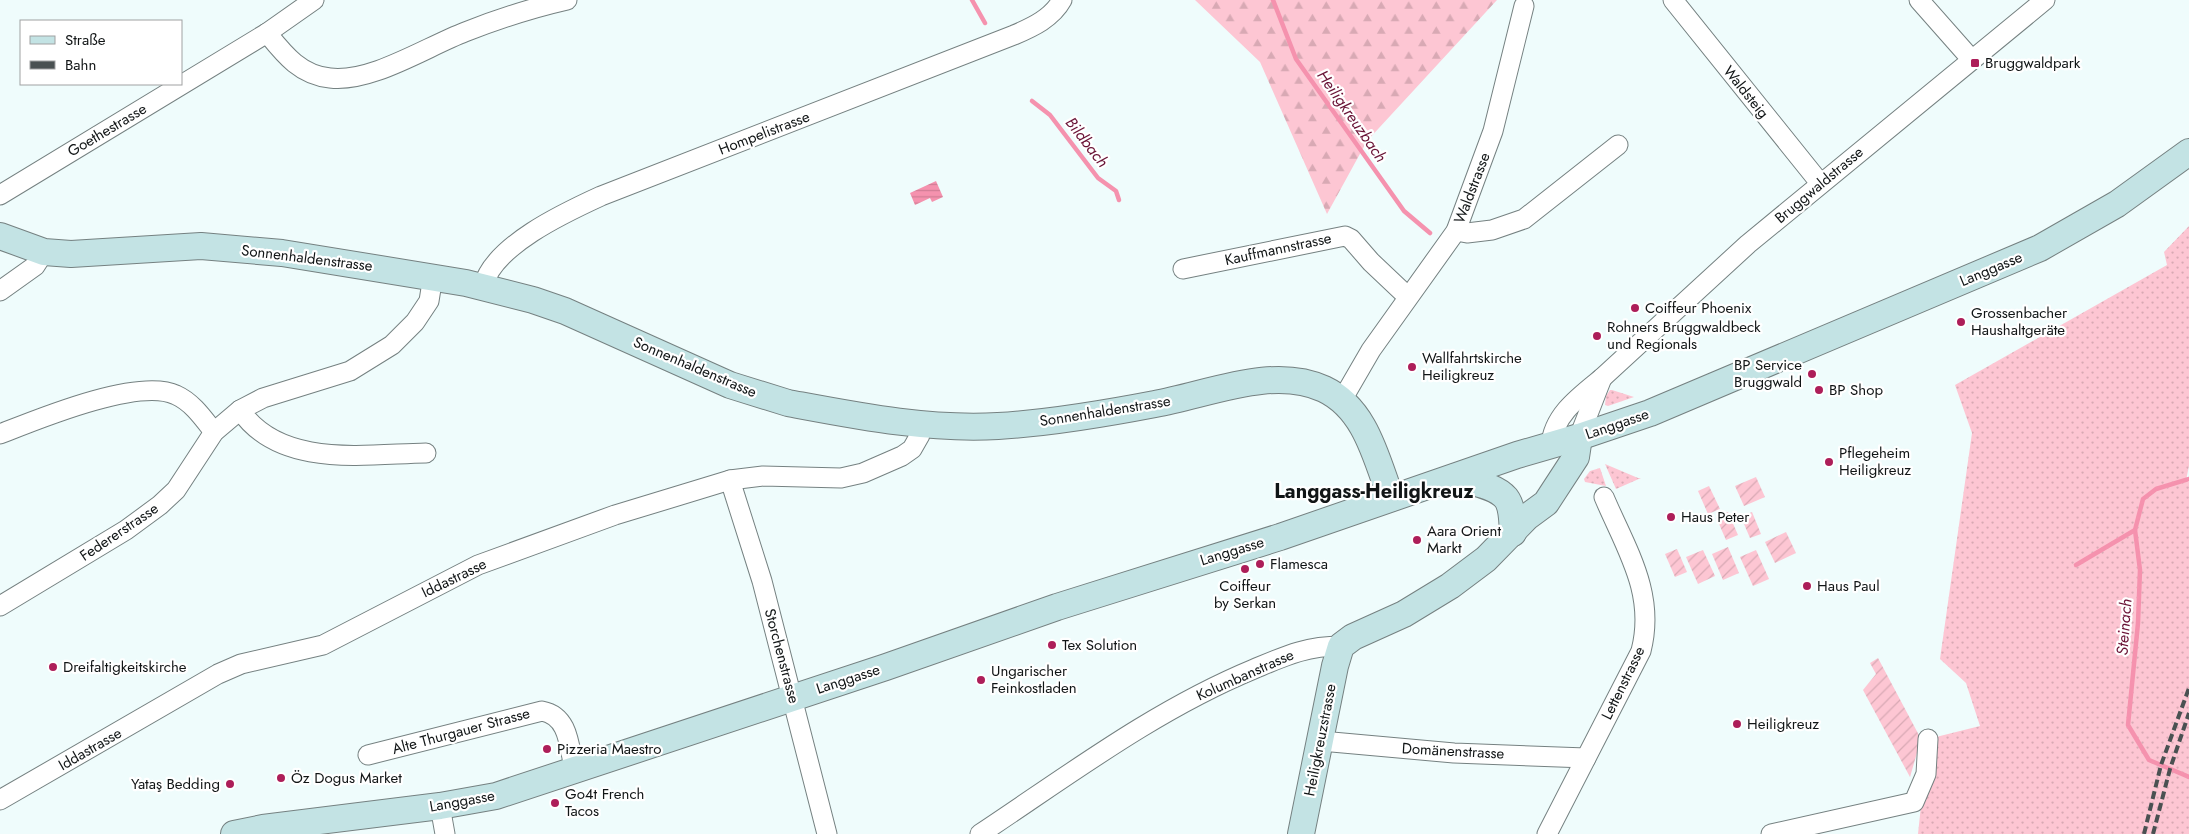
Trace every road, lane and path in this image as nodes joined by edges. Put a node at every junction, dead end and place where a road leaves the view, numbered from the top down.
1 (314, 0) edge
2 (567, 0) edge
3 (1062, 0) edge
4 (1673, 0) edge
5 (1919, 0) edge
6 (2045, 0) edge
7 (1524, 6) dead end
8 (267, 33) junction
9 (1972, 60) junction
10 (181, 85) edge
11 (182, 85) edge
12 (1618, 145) dead end
13 (2189, 152) edge
14 (1820, 183) junction
15 (0, 195) edge
16 (1456, 231) junction
17 (0, 236) edge
18 (44, 252) junction
19 (1183, 269) dead end
20 (433, 276) junction
21 (483, 287) junction
22 (0, 292) edge
23 (1408, 297) junction
24 (1602, 378) junction
25 (1342, 400) junction
26 (240, 410) junction
27 (920, 425) junction
28 (214, 432) junction
29 (0, 434) edge
30 (1579, 437) junction
31 (1551, 445) junction
32 (426, 453) dead end
33 (1455, 477) junction
34 (730, 480) junction
35 (1391, 498) junction
36 (1604, 498) dead end
37 (1520, 525) junction
38 (0, 606) edge
39 (1341, 646) junction
40 (793, 698) junction
41 (1928, 739) dead end
42 (1321, 741) junction
43 (368, 755) dead end
44 (1586, 758) junction
45 (574, 768) junction
46 (0, 800) edge
47 (440, 806) junction
48 (234, 834) edge
49 (445, 834) edge
50 (827, 834) edge
51 (980, 834) edge
52 (1301, 834) edge
53 (1547, 834) edge
54 (1771, 834) edge

1 - 8 street, Goethestrasse
2 - 8 street
3 - 21 street, Hompelistrasse
4 - 14 street, Waldsteig
5 - 9 street
6 - 9 street, Bruggwaldstrasse
7 - 16 street, Waldstrasse
8 - 11 street, Goethestrasse
9 - 14 street, Bruggwaldstrasse
10 - 15 street, Goethestrasse
12 - 16 street
13 - 30 main road, Langgasse
14 - 24 street, Bruggwaldstrasse
16 - 23 street, Waldstrasse
17 - 18 main road, Sonnenhaldenstrasse
18 - 20 main road, Sonnenhaldenstrasse
18 - 22 street
19 - 23 street, Kauffmannstrasse
20 - 21 main road, Sonnenhaldenstrasse
20 - 26 street, Federerstrasse
21 - 27 main road, Sonnenhaldenstrasse
23 - 25 street, Waldstrasse
24 - 30 street, Bruggwaldstrasse
24 - 31 street, Bruggwaldstrasse
25 - 27 main road, Sonnenhaldenstrasse
25 - 35 main road, Sonnenhaldenstrasse
26 - 28 street, Federerstrasse
26 - 32 street
27 - 34 street, Iddastrasse
28 - 29 street
28 - 38 street, Federerstrasse
30 - 31 main road, Langgasse
30 - 37 main road, Kolumbanstrasse
31 - 33 main road, Langgasse
31 - 37 main road, Kolumbanstrasse
33 - 35 main road, Langgasse
33 - 37 main road
34 - 40 street, Storchenstrasse
34 - 46 street, Iddastrasse
35 - 40 main road, Langgasse
36 - 44 street, Lettenstrasse
37 - 39 main road, Kolumbanstrasse
39 - 42 main road, Heiligkreuzstrasse
39 - 51 street, Kolumbanstrasse
40 - 45 main road, Langgasse
40 - 50 street, Storchenstrasse
41 - 54 street
42 - 44 street, Domänenstrasse
42 - 52 main road, Heiligkreuzstrasse
43 - 45 street, Alte Thurgauer Strasse
44 - 53 street, Lettenstrasse
45 - 47 main road, Langgasse
47 - 48 main road, Langgasse
47 - 49 street

